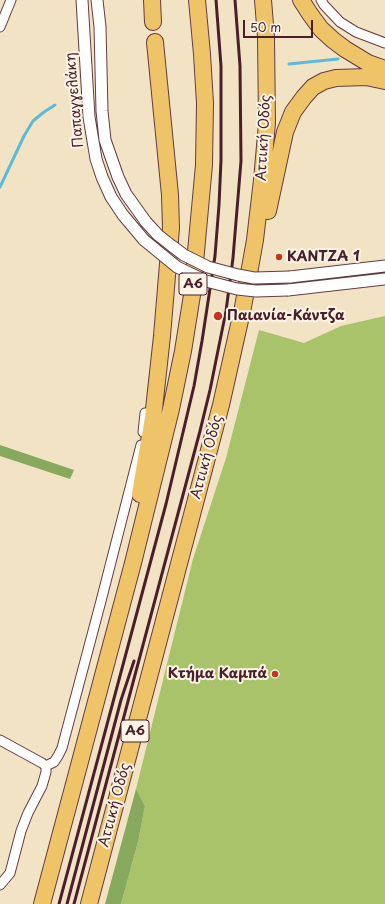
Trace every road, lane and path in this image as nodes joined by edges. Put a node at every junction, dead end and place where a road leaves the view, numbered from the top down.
1 (11, 0) edge
2 (82, 0) edge
3 (98, 0) edge
4 (152, 0) edge
5 (197, 0) edge
6 (263, 0) edge
7 (301, 0) edge
8 (321, 0) edge
9 (153, 22) dead end
10 (0, 27) edge
11 (154, 42) dead end
12 (385, 43) edge
13 (385, 69) edge
14 (385, 81) edge
15 (385, 266) edge
16 (385, 279) edge
17 (243, 307) junction
18 (145, 412) dead end
19 (134, 563) junction
20 (0, 740) edge
21 (46, 766) junction
22 (0, 885) edge
23 (42, 904) edge
24 (89, 904) edge

1 - 10 street
2 - 16 street, Παπαγγελάκη, bridge
3 - 15 street, Παπαγγελάκη, bridge
4 - 9 highway
5 - 19 highway, Α6
6 - 17 highway, Αττική Οδός / Α6
7 - 13 highway
8 - 12 street
11 - 19 highway
14 - 17 highway
17 - 24 highway, Αττική Οδός / Α6
18 - 21 street
19 - 23 highway, Α6
20 - 21 street
21 - 22 street

